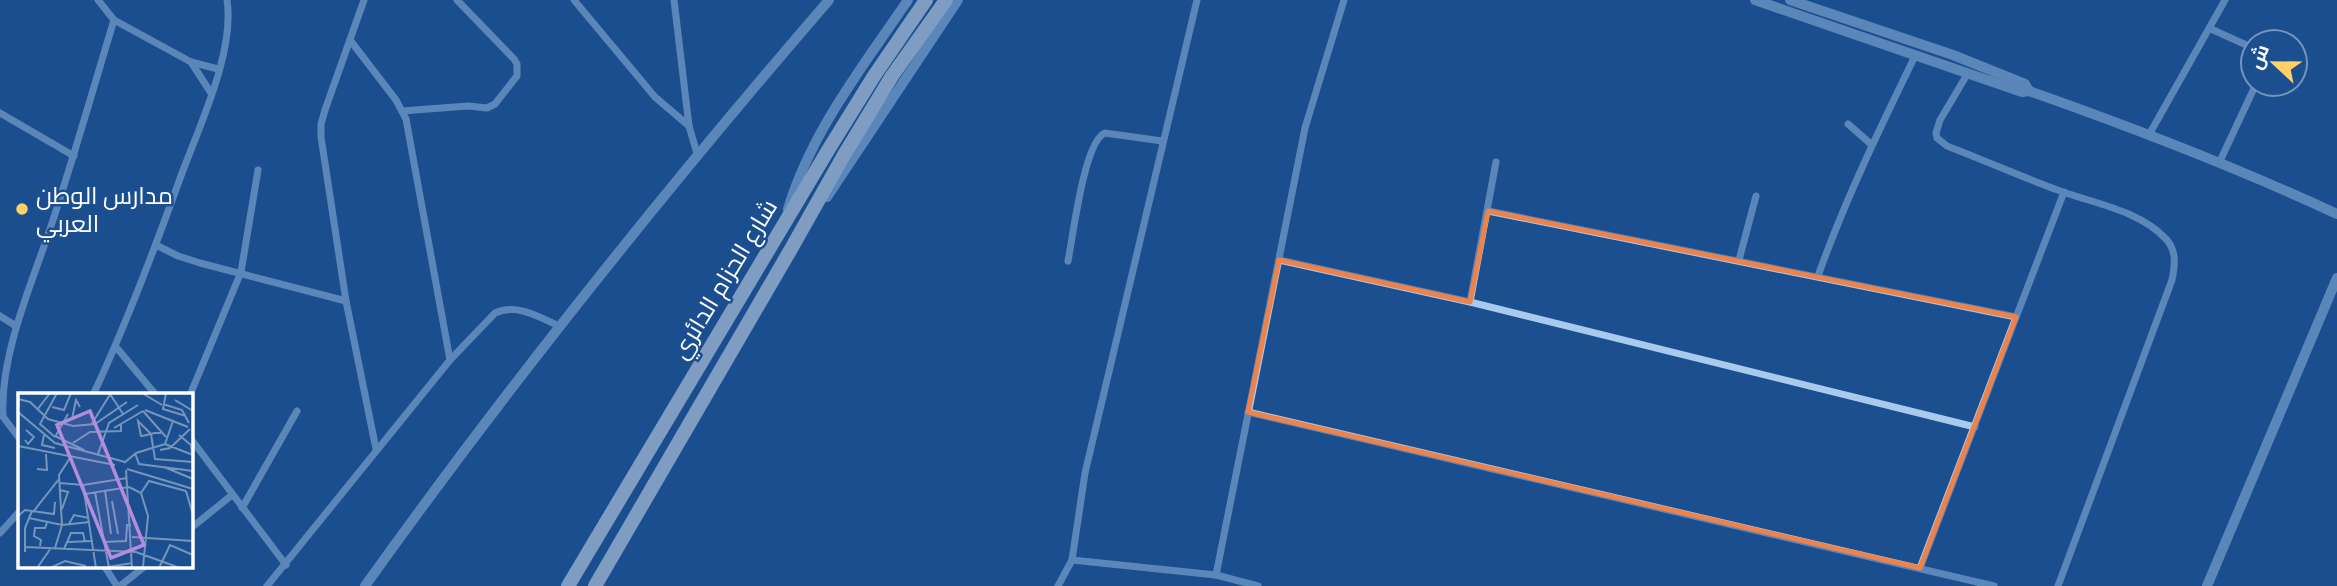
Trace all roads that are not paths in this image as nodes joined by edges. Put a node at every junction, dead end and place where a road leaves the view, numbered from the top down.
1 (98, 0) edge
2 (227, 0) edge
3 (364, 0) edge
4 (457, 0) edge
5 (574, 0) edge
6 (674, 0) edge
7 (829, 0) edge
8 (908, 0) edge
9 (926, 0) edge
10 (946, 0) edge
11 (958, 0) edge
12 (1197, 0) edge
13 (1344, 0) edge
14 (1755, 0) edge
15 (1790, 0) edge
16 (2225, 0) edge
17 (114, 20) junction
18 (2211, 29) junction
19 (350, 40) junction
20 (2239, 42) edge
21 (1915, 56) junction
22 (191, 62) junction
23 (218, 69) junction
24 (1968, 74) junction
25 (2029, 91) junction
26 (211, 93) junction
27 (2249, 98) edge
28 (402, 111) junction
29 (1, 116) edge
30 (1847, 124) dead end
31 (689, 126) junction
32 (2150, 134) junction
33 (1162, 141) junction
34 (1872, 145) junction
35 (74, 156) junction
36 (698, 158) junction
37 (2220, 161) junction
38 (1496, 162) dead end
39 (258, 170) dead end
40 (2064, 192) junction
41 (1756, 196) dead end
42 (1488, 211) junction
43 (2337, 214) edge
44 (785, 220) junction
45 (806, 223) junction
46 (156, 245) junction
47 (1279, 260) junction
48 (1739, 260) junction
49 (1068, 261) dead end
50 (241, 272) junction
51 (1818, 276) junction
52 (2337, 278) edge
53 (346, 301) junction
54 (1470, 302) junction
55 (0, 316) edge
56 (2016, 317) junction
57 (16, 326) junction
58 (559, 326) junction
59 (116, 347) junction
60 (450, 359) junction
61 (94, 393) edge
62 (154, 393) edge
63 (191, 393) edge
64 (297, 411) dead end
65 (1248, 412) junction
66 (1, 414) edge
67 (1975, 428) junction
68 (18, 437) edge
69 (192, 440) edge
70 (376, 449) junction
71 (232, 495) junction
72 (242, 508) junction
73 (18, 513) edge
74 (192, 527) edge
75 (0, 533) edge
76 (1072, 560) junction
77 (286, 565) junction
78 (106, 568) edge
79 (143, 568) edge
80 (1920, 568) junction
81 (1216, 575) junction
82 (119, 586) edge
83 (267, 586) edge
84 (365, 586) edge
85 (568, 586) edge
86 (595, 586) edge
87 (1058, 586) edge
88 (1258, 586) edge
89 (1994, 586) edge
90 (2058, 586) edge
91 (2207, 586) edge

1 - 17 street
2 - 23 street
3 - 19 street
4 - 28 street
5 - 31 street
6 - 31 street
7 - 36 street
8 - 44 street
9 - 44 highway, شارع الحزام الدائري
10 - 45 highway, شارع الحزام الدائري
11 - 45 street
12 - 33 street
13 - 47 street
14 - 21 street
15 - 25 street
16 - 18 street
17 - 22 street
17 - 35 street
18 - 20 street
18 - 32 street
19 - 28 street
19 - 53 street
21 - 24 street
21 - 34 street
22 - 23 street
22 - 26 street
23 - 26 street
24 - 25 street
24 - 40 street
25 - 32 street
26 - 46 street
27 - 37 street
28 - 60 street
29 - 35 street
30 - 34 street
31 - 36 street
32 - 37 street
33 - 49 street
33 - 76 street
34 - 51 street
35 - 57 street
36 - 58 street
37 - 43 street
38 - 42 street
39 - 50 street
40 - 56 street
40 - 90 street
41 - 48 street
42 - 48 street
42 - 54 street
44 - 85 highway, شارع الحزام الدائري
45 - 86 highway, شارع الحزام الدائري
46 - 50 street
46 - 59 street
47 - 54 street
47 - 65 street
48 - 51 street
50 - 53 street
50 - 63 street
51 - 56 street
52 - 91 street
53 - 70 street
54 - 67 street
55 - 57 street
56 - 67 street
57 - 66 street
58 - 60 street
58 - 84 street
59 - 61 street
59 - 62 street
60 - 70 street
64 - 72 street
65 - 80 street
65 - 81 street
66 - 68 street
67 - 80 street
69 - 71 street
70 - 77 street
71 - 72 street
71 - 74 street
72 - 77 street
73 - 75 street
76 - 81 street
76 - 87 street
77 - 83 street
78 - 82 street
79 - 82 street
80 - 89 street
81 - 88 street

